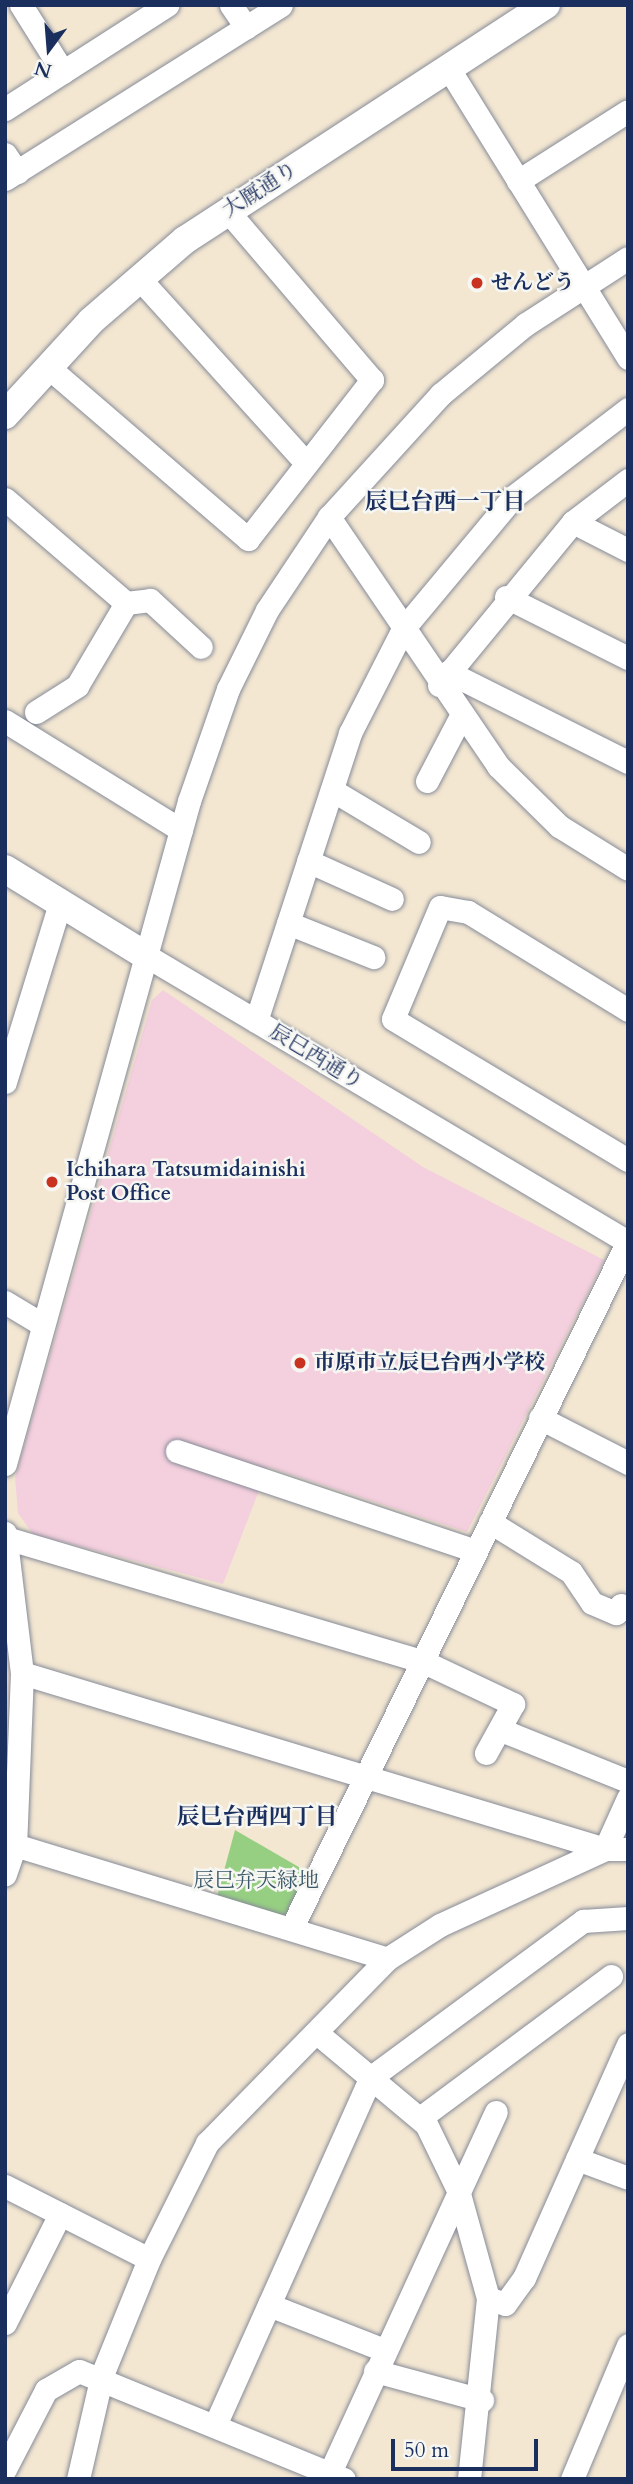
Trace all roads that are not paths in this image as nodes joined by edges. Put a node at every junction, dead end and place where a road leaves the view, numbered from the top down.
1 (21, 5) edge
2 (167, 5) edge
3 (231, 5) edge
4 (281, 5) edge
5 (546, 5) edge
6 (135, 14) edge
7 (246, 27) junction
8 (449, 69) junction
9 (63, 72) junction
10 (5, 109) edge
11 (628, 111) edge
12 (9, 168) edge
13 (518, 181) junction
14 (228, 211) junction
15 (628, 258) edge
16 (138, 277) junction
17 (581, 287) junction
18 (628, 358) edge
19 (48, 367) junction
20 (628, 409) edge
21 (5, 415) edge
22 (305, 462) junction
23 (628, 480) edge
24 (5, 499) edge
25 (329, 517) junction
26 (573, 522) junction
27 (628, 550) edge
28 (506, 597) junction
29 (126, 603) junction
30 (403, 629) junction
31 (201, 647) dead end
32 (628, 658) edge
33 (443, 678) junction
34 (36, 712) dead end
35 (460, 718) junction
36 (5, 721) edge
37 (628, 762) edge
38 (427, 781) dead end
39 (332, 790) junction
40 (181, 830) junction
41 (419, 842) dead end
42 (308, 861) junction
43 (5, 869) edge
44 (628, 869) edge
45 (392, 899) dead end
46 (60, 902) junction
47 (288, 923) junction
48 (145, 955) junction
49 (373, 957) dead end
50 (628, 1010) edge
51 (256, 1021) junction
52 (5, 1082) edge
53 (628, 1160) edge
54 (628, 1242) edge
55 (5, 1302) edge
56 (40, 1323) junction
57 (540, 1418) junction
58 (177, 1451) dead end
59 (628, 1463) edge
60 (5, 1464) edge
61 (490, 1522) junction
62 (5, 1532) edge
63 (6, 1538) edge
64 (476, 1551) junction
65 (628, 1609) edge
66 (422, 1661) junction
67 (22, 1673) junction
68 (501, 1730) junction
69 (486, 1753) dead end
70 (364, 1779) junction
71 (628, 1781) edge
72 (628, 1798) edge
73 (15, 1845) junction
74 (605, 1849) junction
75 (628, 1849) edge
76 (5, 1874) edge
77 (628, 1918) edge
78 (292, 1927) junction
79 (387, 1959) junction
80 (611, 1976) dead end
81 (317, 2033) junction
82 (628, 2044) edge
83 (370, 2078) junction
84 (496, 2112) dead end
85 (420, 2118) junction
86 (577, 2159) junction
87 (628, 2178) edge
88 (5, 2186) edge
89 (458, 2190) junction
90 (60, 2214) junction
91 (149, 2259) junction
92 (488, 2298) junction
93 (269, 2305) junction
94 (5, 2323) edge
95 (628, 2345) edge
96 (384, 2350) junction
97 (374, 2371) junction
98 (102, 2375) junction
99 (482, 2400) junction
100 (216, 2423) junction
101 (5, 2469) edge
102 (333, 2476) edge
103 (78, 2479) edge
104 (469, 2479) edge
105 (572, 2479) edge

1 - 9 street
2 - 6 street
3 - 7 street
4 - 7 street
5 - 8 street, 大厩通り
6 - 9 street
7 - 12 street
8 - 13 street
8 - 14 street, 大厩通り
9 - 10 street
11 - 13 street
13 - 17 street
14 - 16 street, 大厩通り
14 - 22 street
15 - 17 street
16 - 19 street, 大厩通り
16 - 22 street
17 - 18 street
17 - 25 street
19 - 21 street, 大厩通り
19 - 22 street
20 - 30 street
23 - 26 street
24 - 29 street
25 - 30 street
25 - 40 street
26 - 27 street
26 - 28 street
28 - 32 street
28 - 33 street
29 - 31 street
29 - 34 street
30 - 33 street
30 - 39 street
33 - 35 street
33 - 37 street
35 - 38 street
35 - 44 street
36 - 40 street
39 - 41 street
39 - 42 street
40 - 48 street
42 - 45 street
42 - 47 street
43 - 46 street, 辰巳西通り
46 - 48 street, 辰巳西通り
46 - 52 street
47 - 49 street
47 - 51 street
48 - 51 street, 辰巳西通り
48 - 56 street
50 - 53 street
51 - 54 street, 辰巳西通り
54 - 57 street
55 - 56 street
56 - 60 street
57 - 59 street
57 - 61 street
58 - 64 street
61 - 64 street
61 - 65 street
62 - 63 street
63 - 66 street
63 - 67 street
64 - 66 street
66 - 68 street
66 - 70 street
67 - 70 street
67 - 73 street
68 - 69 street
68 - 71 street
70 - 74 street
70 - 78 street
72 - 74 street
73 - 76 street
73 - 78 street
74 - 75 street
74 - 79 street
77 - 83 street
78 - 79 street
79 - 81 street
80 - 85 street
81 - 83 street
81 - 91 street
82 - 86 street
83 - 85 street
83 - 93 street
84 - 89 street
85 - 89 street
86 - 87 street
86 - 92 street
88 - 90 street
89 - 92 street
89 - 96 street
90 - 91 street
90 - 94 street
91 - 98 street
92 - 99 street
93 - 96 street
93 - 100 street
95 - 105 street
96 - 97 street
97 - 99 street
97 - 102 street
98 - 100 street
98 - 101 street
98 - 103 street
99 - 104 street
100 - 102 street

